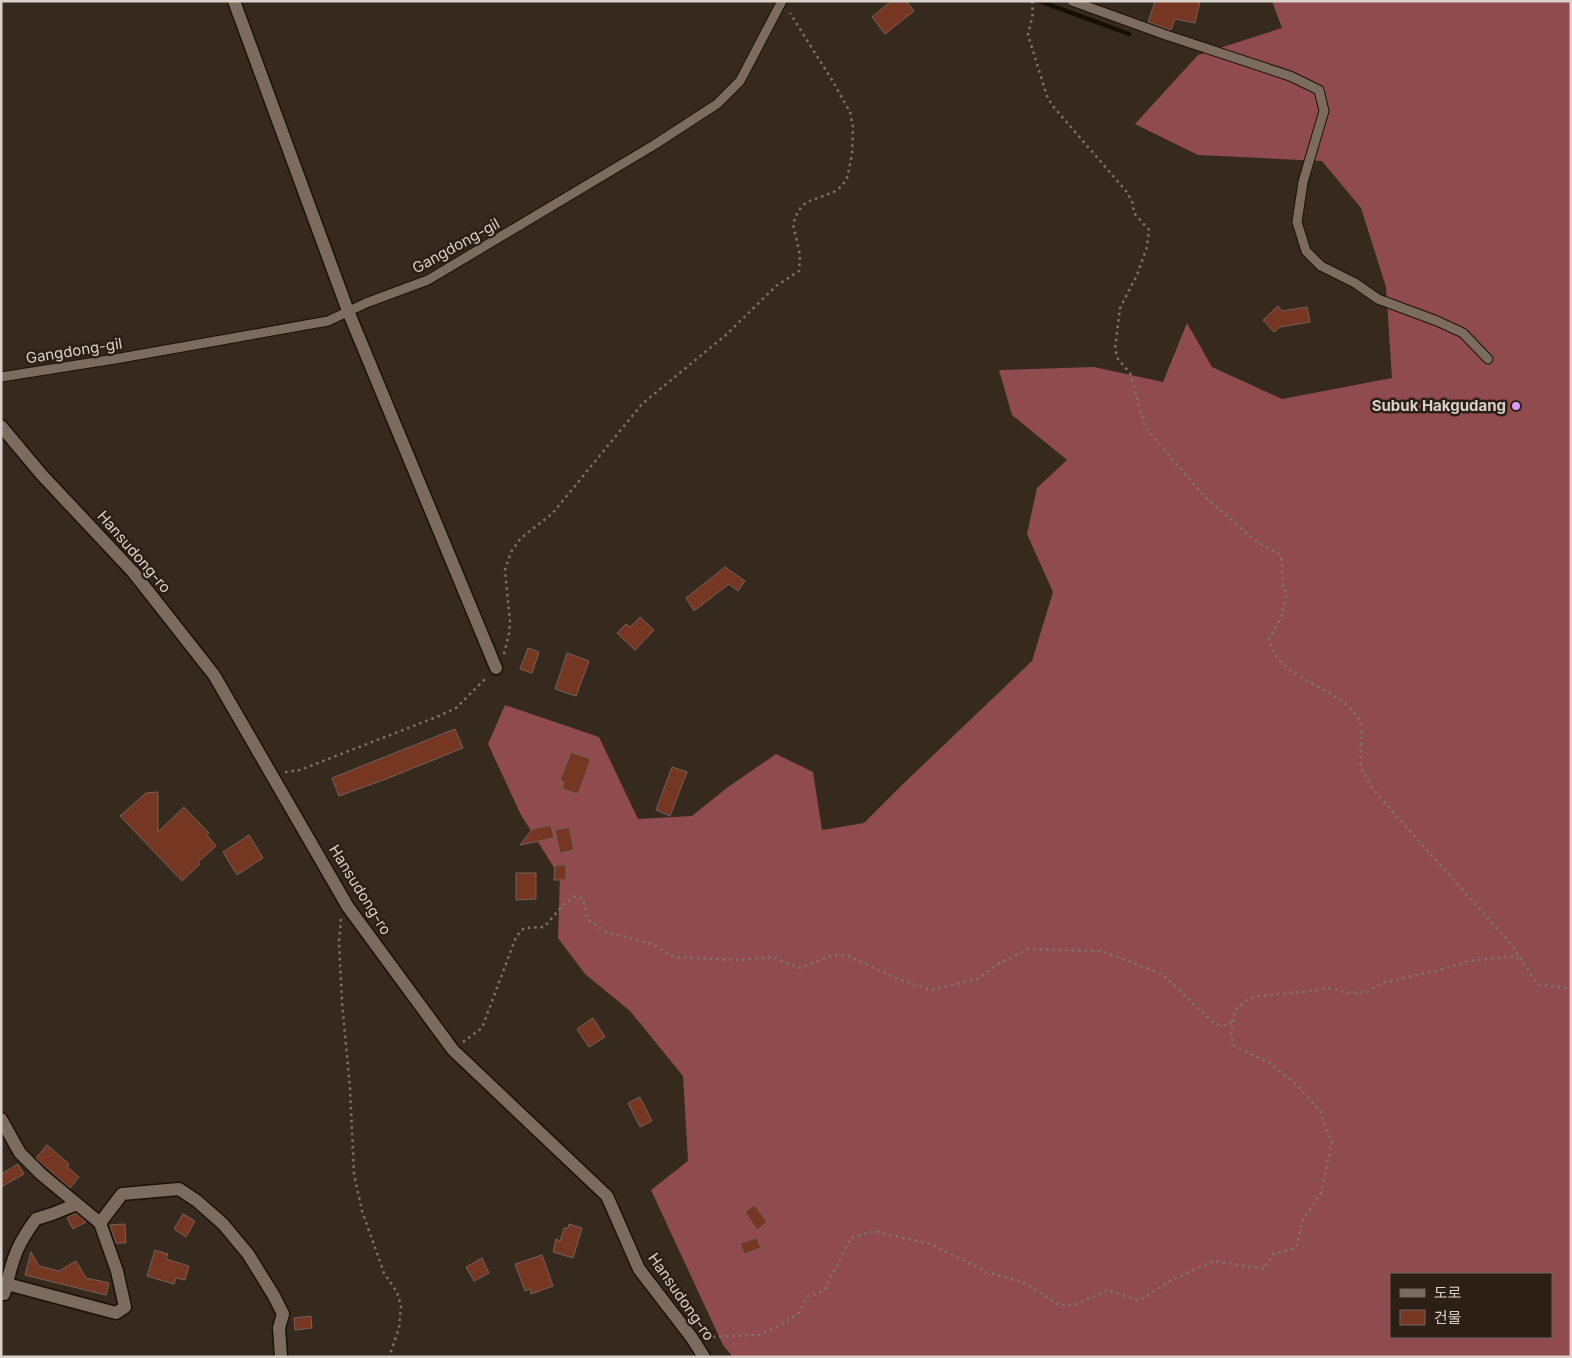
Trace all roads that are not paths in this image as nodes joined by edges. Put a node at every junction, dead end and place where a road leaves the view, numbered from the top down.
1 (234, 1) edge
2 (782, 1) edge
3 (1072, 1) edge
4 (348, 311) junction
5 (1488, 359) dead end
6 (1, 377) edge
7 (1, 426) edge
8 (496, 668) road end
9 (1, 1120) edge
10 (77, 1204) junction
11 (100, 1223) junction
12 (4, 1289) edge
13 (281, 1357) edge
14 (704, 1357) edge

1 - 4 street
2 - 4 lane, Gangdong-gil
3 - 5 lane
4 - 6 lane, Gangdong-gil
4 - 8 street
7 - 14 street, Hansudong-ro
9 - 10 street
10 - 11 street
10 - 12 street
11 - 12 street
11 - 13 street

